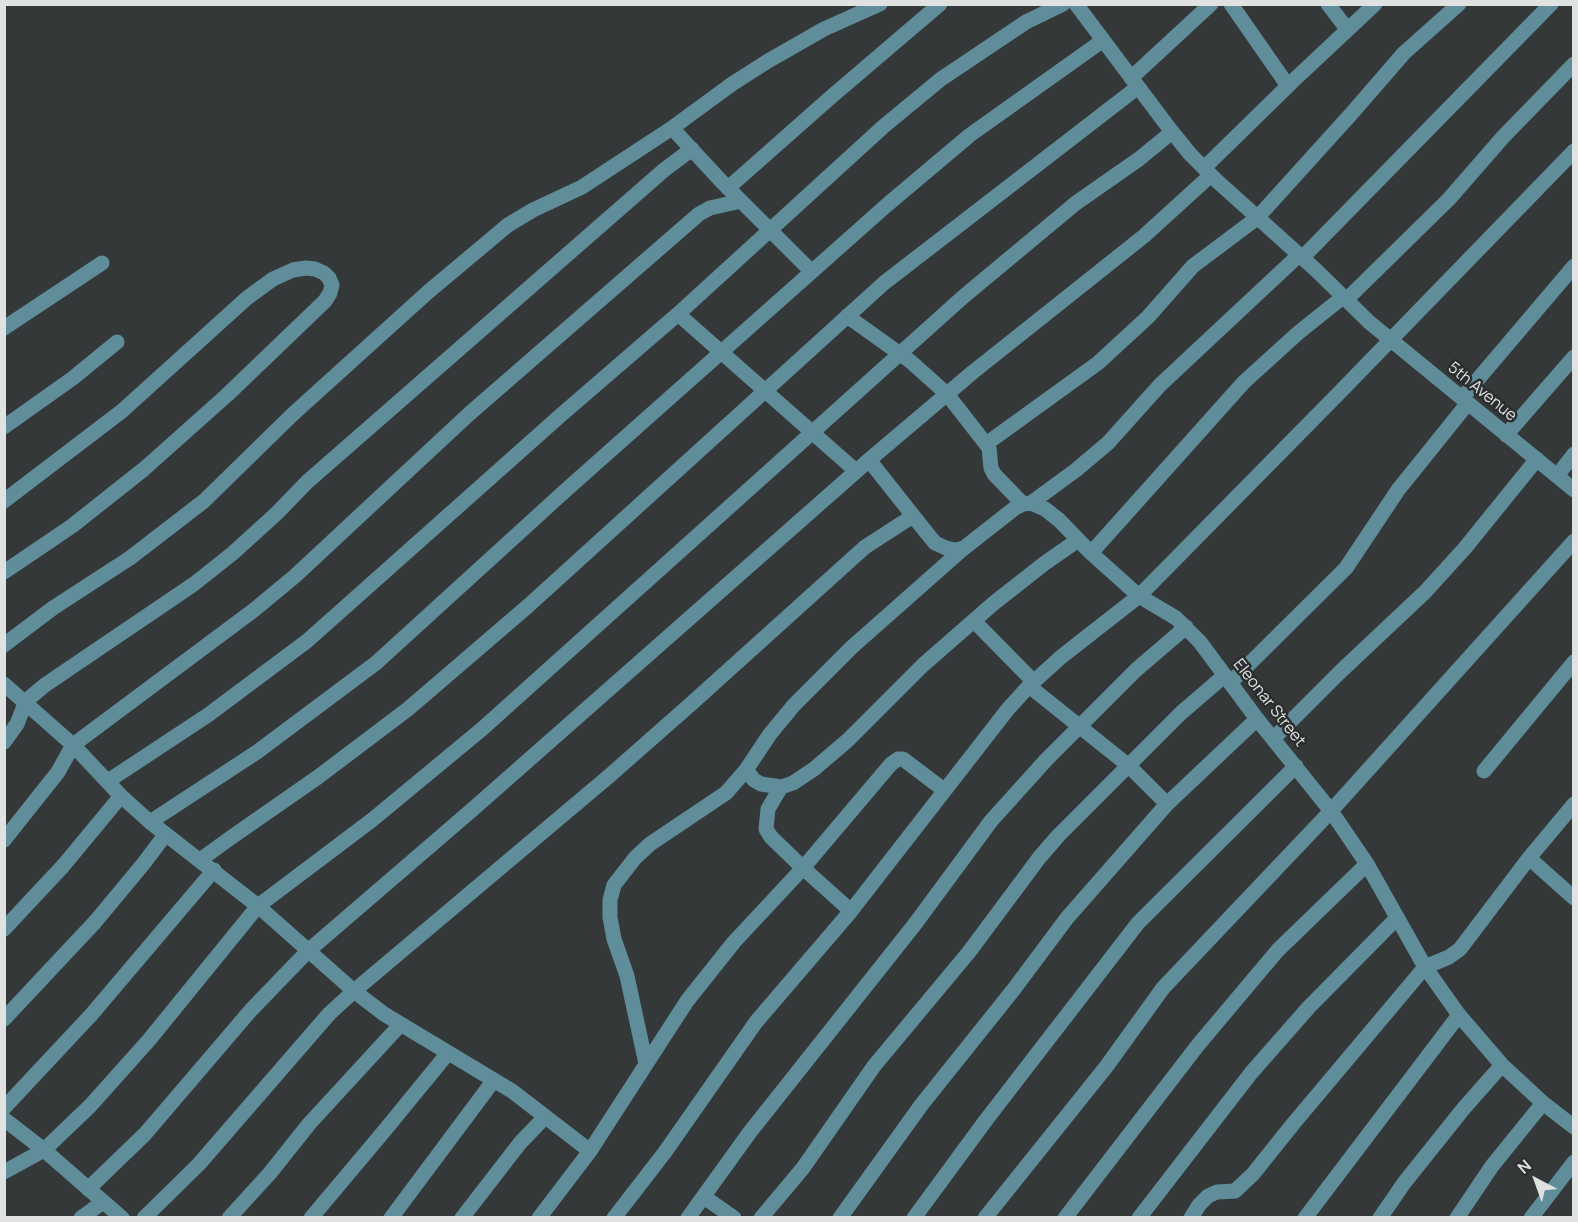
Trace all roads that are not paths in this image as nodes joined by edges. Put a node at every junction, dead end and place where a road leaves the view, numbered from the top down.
1 (880, 4) edge
2 (940, 4) edge
3 (1063, 4) edge
4 (1076, 4) edge
5 (1211, 4) edge
6 (1231, 4) edge
7 (1328, 4) edge
8 (1375, 4) edge
9 (1459, 4) edge
10 (1551, 4) edge
11 (1347, 29) junction
12 (1102, 41) junction
13 (1574, 64) edge
14 (1135, 82) junction
15 (1288, 86) junction
16 (672, 128) junction
17 (1172, 132) junction
18 (692, 150) junction
19 (1574, 151) edge
20 (1208, 171) junction
21 (728, 188) junction
22 (741, 201) junction
23 (1257, 218) junction
24 (770, 230) junction
25 (1300, 257) junction
26 (102, 263) dead end
27 (1574, 266) edge
28 (812, 271) junction
29 (1345, 299) junction
30 (678, 314) junction
31 (847, 316) junction
32 (4, 328) edge
33 (1391, 340) junction
34 (117, 342) dead end
35 (722, 352) junction
36 (900, 354) junction
37 (1574, 357) edge
38 (766, 390) junction
39 (947, 394) junction
40 (1465, 401) junction
41 (4, 427) edge
42 (814, 432) junction
43 (1506, 435) junction
44 (986, 444) junction
45 (1574, 454) edge
46 (1537, 459) junction
47 (869, 460) junction
48 (856, 471) junction
49 (1557, 476) junction
50 (1574, 490) edge
51 (4, 501) edge
52 (1027, 503) junction
53 (912, 516) junction
54 (1078, 540) junction
55 (1574, 541) edge
56 (964, 548) junction
57 (1091, 553) junction
58 (4, 572) edge
59 (1139, 596) junction
60 (974, 621) junction
61 (1186, 627) junction
62 (4, 645) edge
63 (1574, 662) edge
64 (1227, 679) junction
65 (4, 684) edge
66 (1031, 684) junction
67 (27, 702) junction
68 (1257, 719) junction
69 (1081, 726) junction
70 (1273, 739) junction
71 (4, 742) edge
72 (73, 745) junction
73 (1129, 766) junction
74 (1296, 766) junction
75 (746, 770) junction
76 (1484, 771) dead end
77 (108, 781) junction
78 (781, 787) junction
79 (944, 790) junction
80 (121, 796) junction
81 (1167, 804) junction
82 (1574, 804) edge
83 (1331, 811) junction
84 (150, 822) junction
85 (165, 835) junction
86 (4, 840) edge
87 (1529, 858) junction
88 (200, 860) junction
89 (1367, 864) junction
90 (803, 868) junction
91 (214, 870) junction
92 (1574, 898) edge
93 (258, 906) junction
94 (851, 911) junction
95 (1396, 919) junction
96 (4, 929) edge
97 (308, 951) junction
98 (1425, 967) junction
99 (354, 990) junction
100 (1459, 1015) junction
101 (4, 1019) edge
102 (401, 1024) junction
103 (448, 1053) junction
104 (646, 1065) junction
105 (1502, 1065) junction
106 (494, 1080) junction
107 (1543, 1103) junction
108 (4, 1108) edge
109 (545, 1117) junction
110 (4, 1119) edge
111 (1574, 1127) edge
112 (44, 1150) junction
113 (590, 1151) junction
114 (1574, 1162) edge
115 (4, 1172) edge
116 (88, 1189) junction
117 (704, 1197) junction
118 (103, 1202) junction
119 (81, 1218) edge
120 (122, 1218) edge
121 (144, 1218) edge
122 (229, 1218) edge
123 (311, 1218) edge
124 (390, 1218) edge
125 (462, 1218) edge
126 (539, 1218) edge
127 (614, 1218) edge
128 (688, 1218) edge
129 (734, 1218) edge
130 (761, 1218) edge
131 (840, 1218) edge
132 (914, 1218) edge
133 (985, 1218) edge
134 (1065, 1218) edge
135 (1139, 1218) edge
136 (1191, 1218) edge
137 (1305, 1218) edge
138 (1380, 1218) edge
139 (1457, 1218) edge
140 (1531, 1218) edge

1 - 16 street
2 - 21 street
3 - 24 street
4 - 12 street, 5th Avenue
5 - 14 street
6 - 15 street
7 - 11 street
8 - 11 street
9 - 23 street
10 - 25 street
11 - 15 street
12 - 14 street, 5th Avenue
12 - 28 street
13 - 29 street
14 - 17 street, 5th Avenue
14 - 31 street
15 - 20 street
16 - 18 street
16 - 62 street
17 - 20 street, 5th Avenue
17 - 36 street
18 - 21 street
18 - 67 street
19 - 33 street
20 - 23 street, 5th Avenue
20 - 39 street
21 - 22 street
22 - 24 street
22 - 72 street
23 - 25 street, 5th Avenue
23 - 44 street
24 - 28 street
24 - 30 street
25 - 29 street, 5th Avenue
25 - 52 street
26 - 32 street
27 - 40 street
28 - 35 street
29 - 33 street, 5th Avenue
29 - 57 street
30 - 35 street
30 - 77 street
31 - 36 street
31 - 38 street
33 - 40 street, 5th Avenue
33 - 59 street
34 - 41 street
35 - 38 street
35 - 84 street
36 - 39 street
36 - 42 street
37 - 43 street
38 - 42 street
38 - 88 street
39 - 44 street
39 - 47 street
40 - 43 street, 5th Avenue
40 - 64 street
42 - 48 street
42 - 93 street
43 - 46 street, 5th Avenue
44 - 52 street, Eleonar Street
45 - 49 street
46 - 49 street, 5th Avenue
46 - 70 street
47 - 48 street
47 - 53 street
48 - 97 street
49 - 50 street, 5th Avenue
51 - 58 street
52 - 54 street, Eleonar Street
52 - 56 street
53 - 56 street
53 - 99 street
54 - 57 street, Eleonar Street
54 - 60 street
55 - 83 street
56 - 75 street
57 - 59 street, Eleonar Street
59 - 61 street, Eleonar Street
59 - 66 street
60 - 66 street
60 - 78 street
61 - 64 street, Eleonar Street
61 - 69 street
63 - 76 street
64 - 68 street, Eleonar Street
64 - 73 street
65 - 67 street
66 - 69 street
66 - 79 street
67 - 71 street
67 - 72 street
68 - 70 street, Eleonar Street
68 - 81 street
69 - 73 street
69 - 117 street
70 - 74 street, Eleonar Street
72 - 77 street
72 - 86 street
73 - 81 street
73 - 130 street
74 - 83 street, Eleonar Street
74 - 132 street
75 - 78 street
75 - 104 street
77 - 80 street
78 - 90 street
79 - 90 street
79 - 94 street
80 - 84 street
80 - 96 street
81 - 131 street
82 - 87 street
83 - 89 street, Eleonar Street
83 - 133 street
84 - 85 street
85 - 88 street
85 - 101 street
87 - 92 street
87 - 98 street
88 - 91 street
89 - 95 street, Eleonar Street
89 - 134 street
90 - 94 street
90 - 104 street
91 - 93 street
91 - 108 street
93 - 97 street
93 - 112 street
94 - 127 street
95 - 98 street, Eleonar Street
95 - 135 street
97 - 99 street
97 - 116 street
98 - 100 street, Eleonar Street
98 - 136 street
99 - 102 street
99 - 121 street
100 - 105 street, Eleonar Street
100 - 137 street
102 - 103 street
102 - 122 street
103 - 106 street
103 - 123 street
104 - 113 street
105 - 107 street, Eleonar Street
105 - 138 street
106 - 109 street
106 - 124 street
107 - 111 street, Eleonar Street
107 - 139 street
109 - 113 street
109 - 125 street
110 - 112 street
112 - 115 street
112 - 116 street
113 - 126 street
114 - 140 street
116 - 118 street
117 - 128 street
117 - 129 street
118 - 119 street
118 - 120 street

